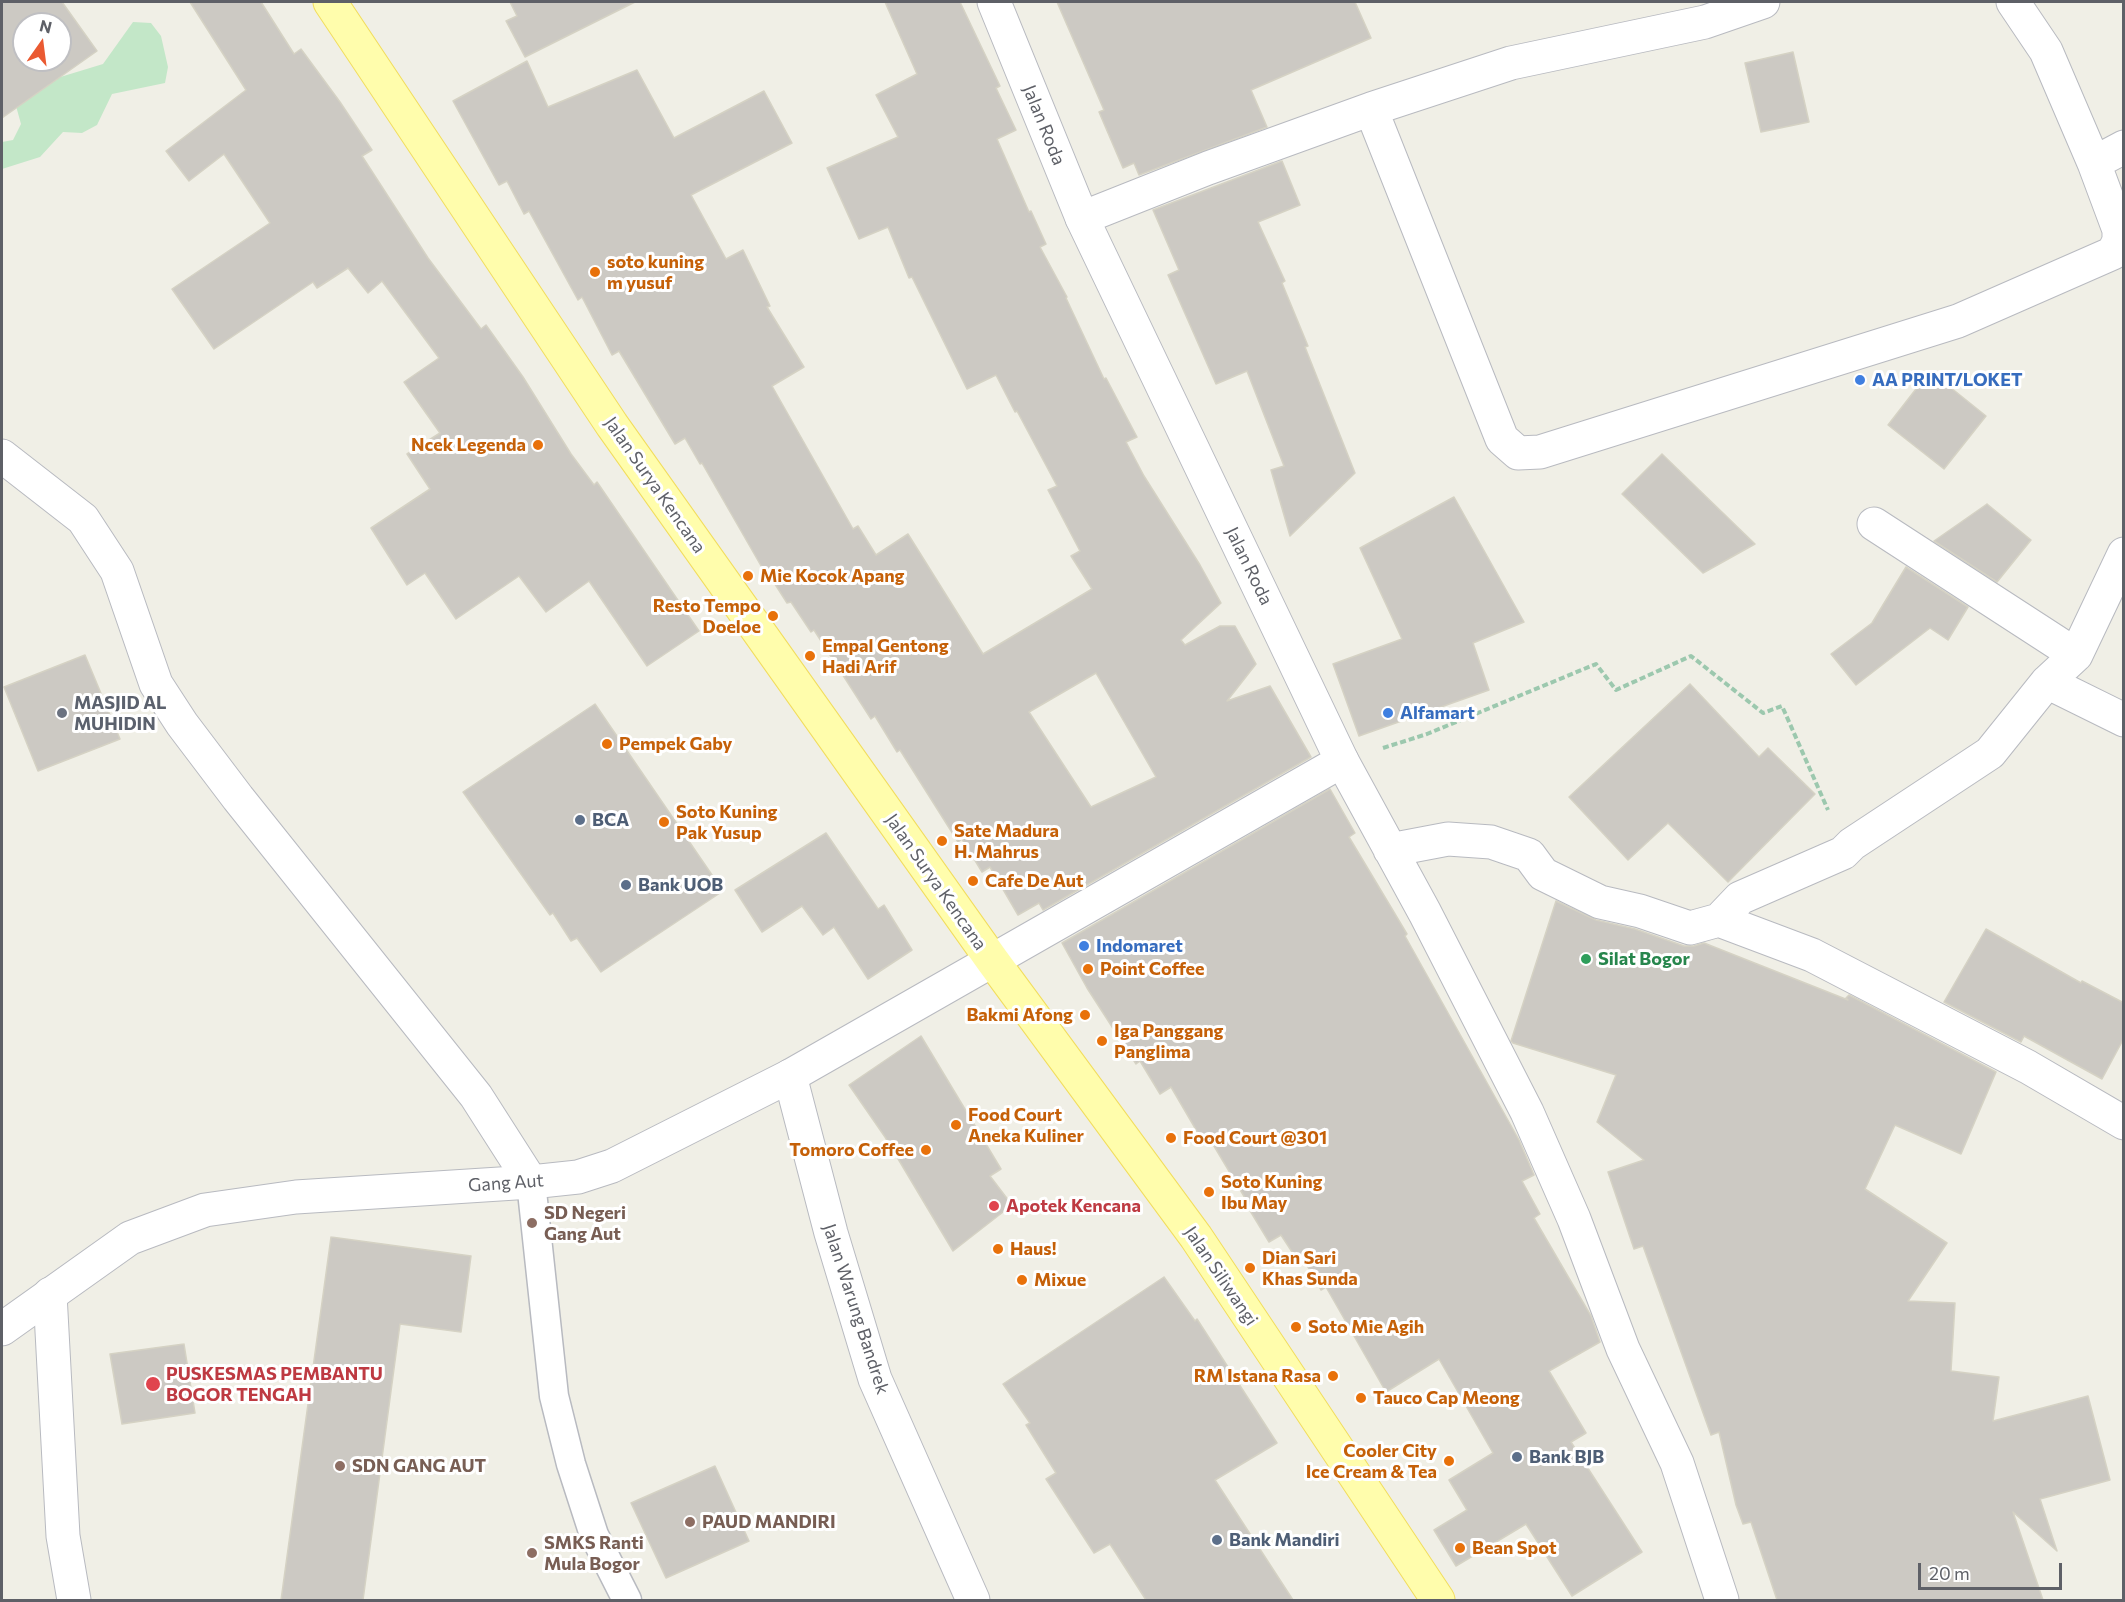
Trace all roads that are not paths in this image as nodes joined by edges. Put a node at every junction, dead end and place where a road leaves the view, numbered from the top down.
1 (330, 2) edge
2 (994, 2) edge
3 (1763, 2) edge
4 (2013, 2) edge
5 (1371, 109) junction
6 (2124, 147) edge
7 (2094, 163) junction
8 (1082, 218) junction
9 (2, 456) edge
10 (1874, 524) dead end
11 (2124, 554) edge
12 (2076, 655) junction
13 (2047, 682) junction
14 (2124, 720) edge
15 (1342, 761) junction
16 (1390, 850) junction
17 (1719, 920) junction
18 (992, 960) junction
19 (790, 1076) junction
20 (2124, 1124) edge
21 (531, 1182) junction
22 (50, 1294) junction
23 (2, 1329) edge
24 (74, 1600) edge
25 (627, 1600) edge
26 (973, 1600) edge
27 (1438, 1600) edge
28 (1722, 1600) edge

1 - 18 main road, Jalan Surya Kencana
2 - 8 street, Jalan Roda
3 - 5 street
4 - 7 street
5 - 7 street
5 - 8 street
6 - 7 street
8 - 15 street, Jalan Roda
9 - 21 street
10 - 12 street
11 - 12 street
12 - 13 street
13 - 14 street
13 - 17 street
15 - 16 street, Jalan Roda
15 - 18 street
16 - 17 street
16 - 28 street, Jalan Roda
17 - 20 street
18 - 19 street, Gang Aut
18 - 27 main road, Jalan Siliwangi
19 - 21 street, Gang Aut
19 - 26 street, Jalan Warung Bandrek
21 - 22 street, Gang Aut
21 - 25 lane
22 - 23 street, Gang Aut
22 - 24 street

